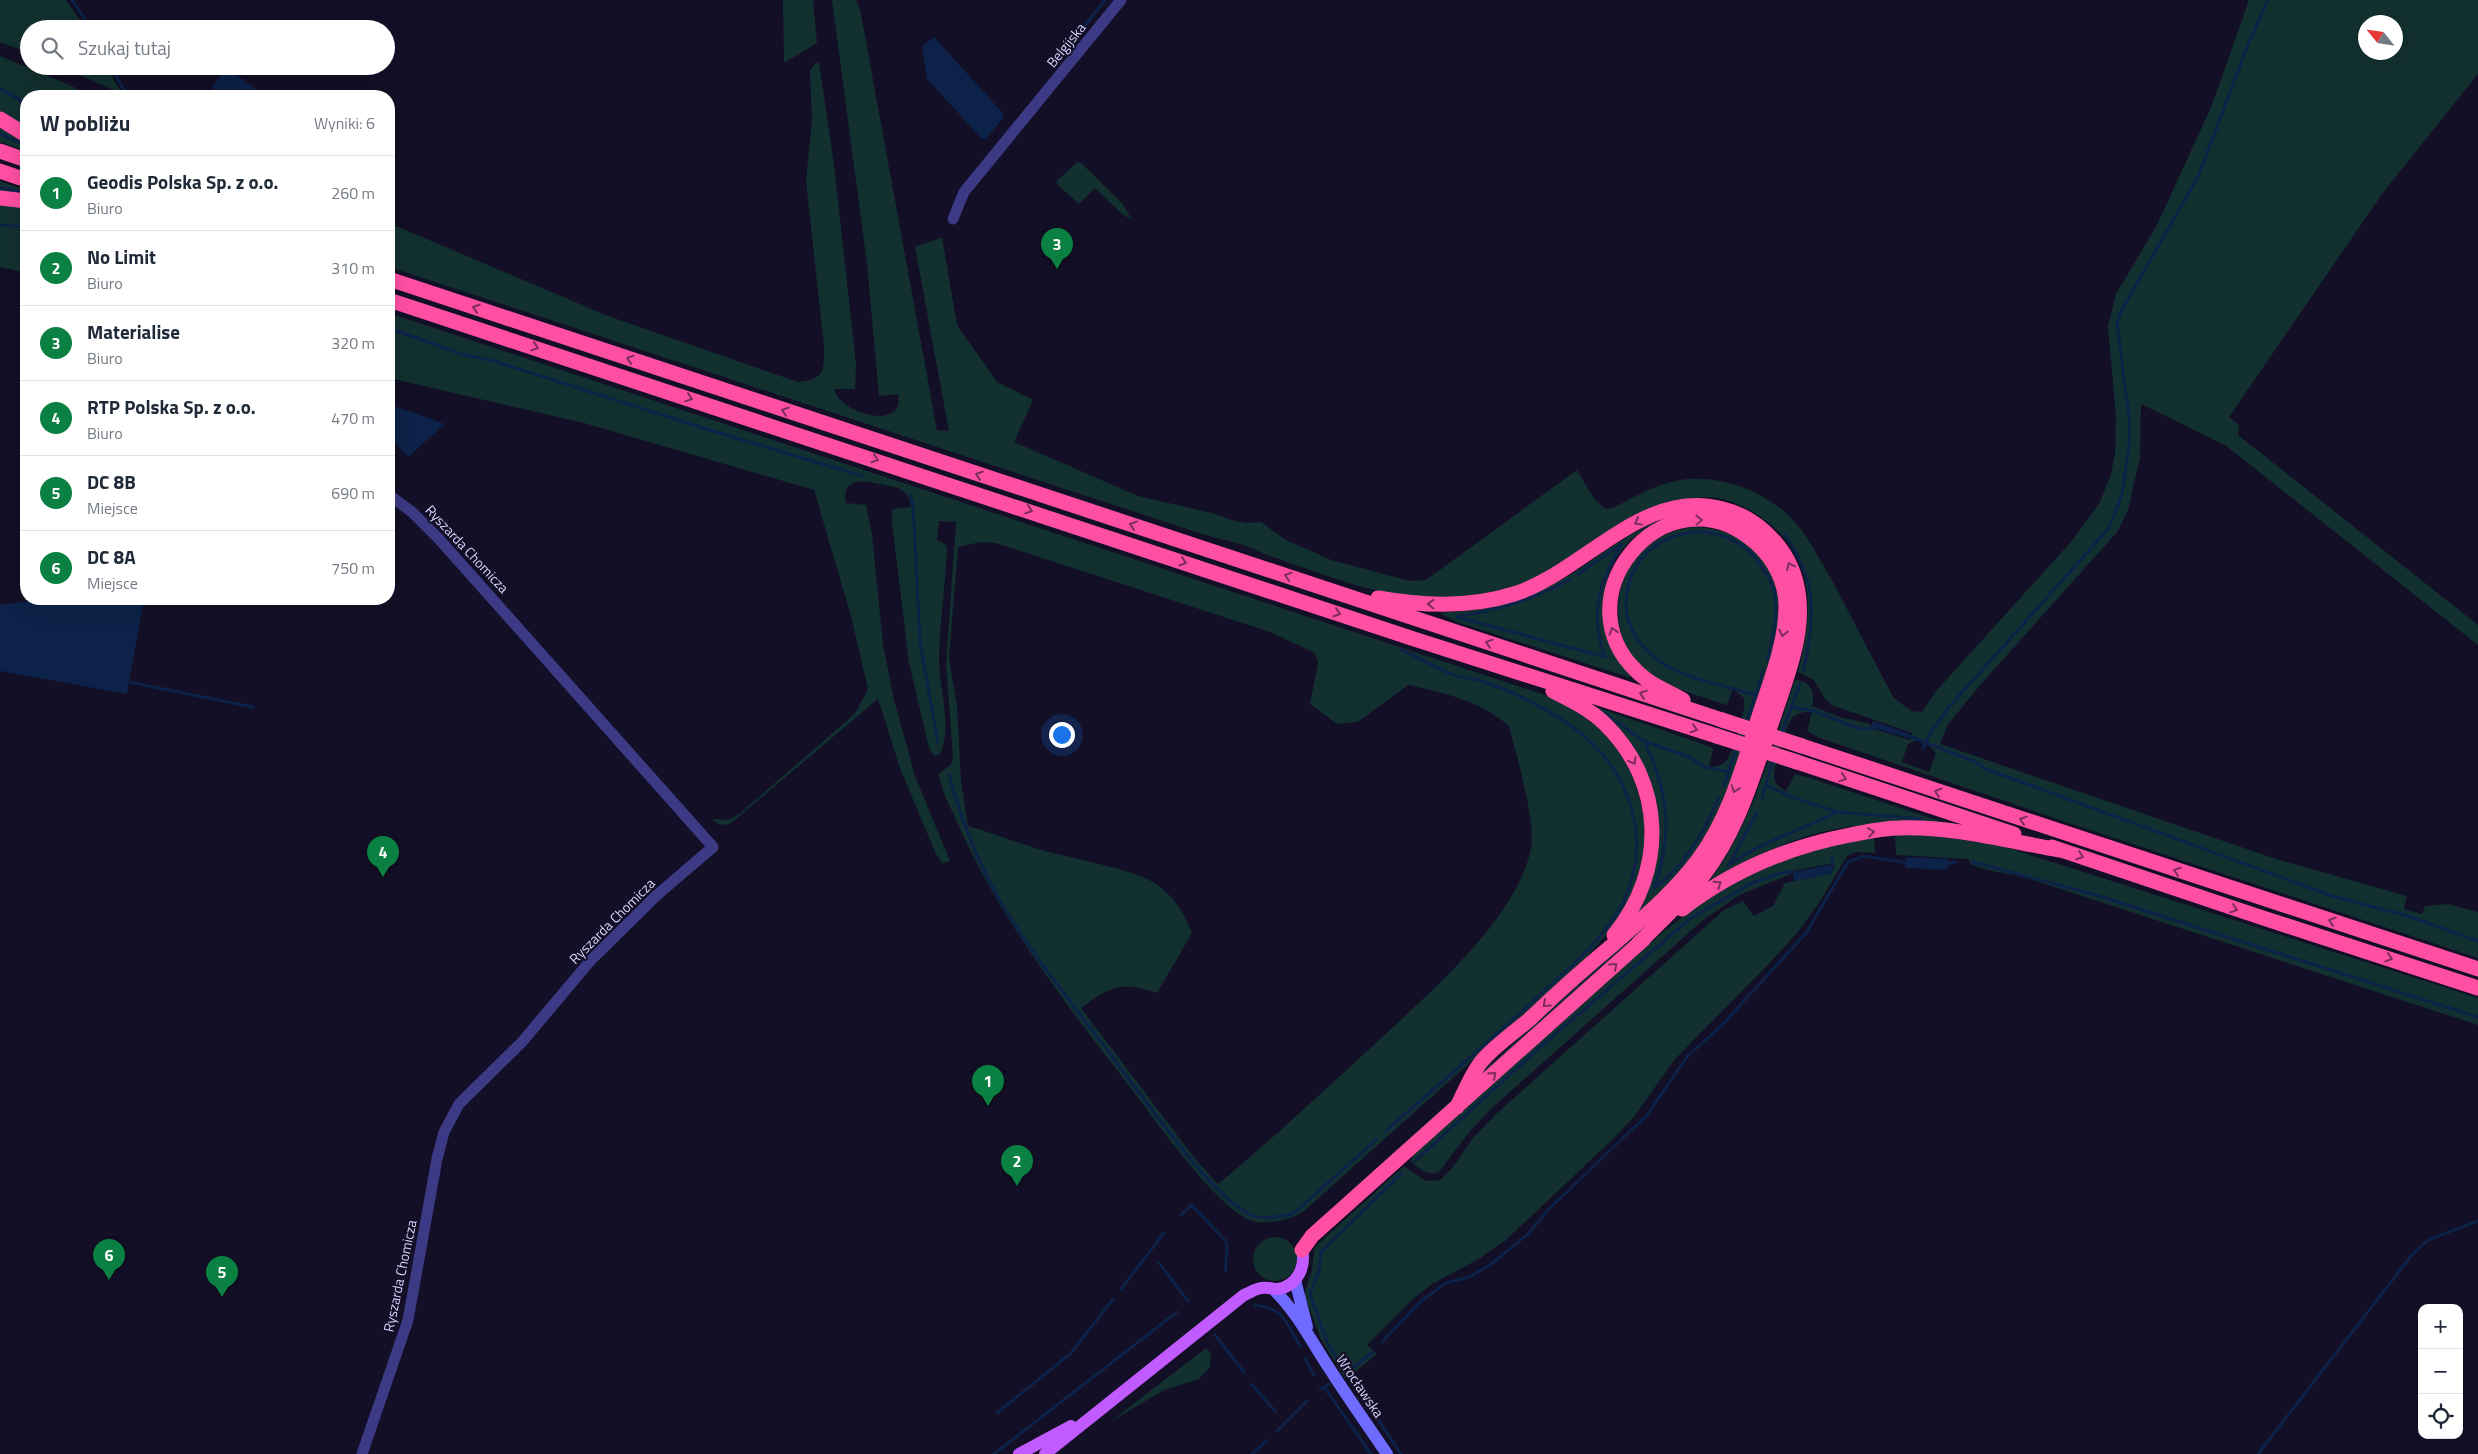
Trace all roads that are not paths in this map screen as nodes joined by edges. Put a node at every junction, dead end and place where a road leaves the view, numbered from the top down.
1 (1121, 0) edge
2 (0, 118) edge
3 (20, 131) edge
4 (0, 152) edge
5 (20, 158) edge
6 (0, 171) edge
7 (20, 178) edge
8 (0, 198) edge
9 (20, 200) edge
10 (953, 219) dead end
11 (395, 281) edge
12 (395, 302) edge
13 (395, 499) edge
14 (1334, 591) junction
15 (1414, 639) junction
16 (1722, 720) junction
17 (2060, 850) junction
18 (1637, 945) junction
19 (2478, 969) edge
20 (1582, 971) junction
21 (2478, 988) edge
22 (1456, 1107) junction
23 (1302, 1250) joint
24 (1295, 1280) junction
25 (1273, 1289) junction
26 (1309, 1334) junction
27 (1097, 1412) junction
28 (362, 1454) edge
29 (1019, 1454) edge
30 (1045, 1454) edge
31 (1387, 1454) edge

1 - 10 street, Belgijska
2 - 3 highway
4 - 5 highway
6 - 7 highway
8 - 9 highway
14 -> 11 highway
12 -> 15 highway
13 - 28 street, Ryszarda Chomicza
16 -> 14 highway
18 -> 14 highway
15 -> 17 highway, bridge
15 -> 20 highway
19 -> 16 highway, bridge
16 -> 20 highway
18 -> 17 highway
17 -> 21 highway
22 -> 18 highway
20 -> 22 highway
22 - 23 highway
23 - 24 main road
24 - 25 main road
24 - 26 street
25 - 26 street
25 - 27 main road
26 - 31 street, Wrocławska
27 - 29 main road
27 - 30 main road

